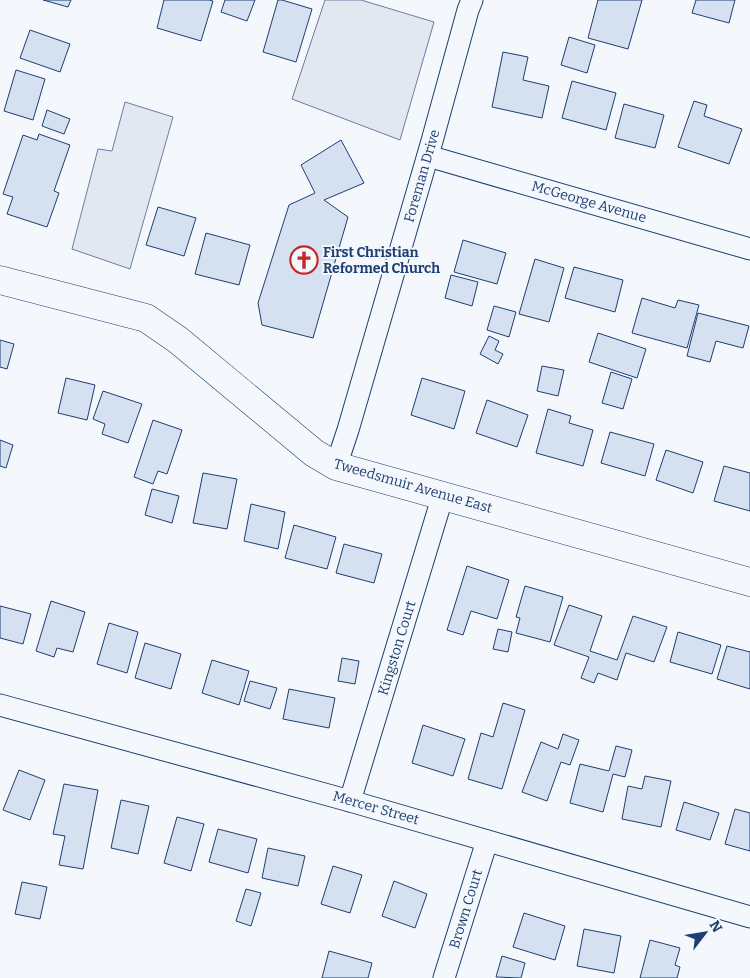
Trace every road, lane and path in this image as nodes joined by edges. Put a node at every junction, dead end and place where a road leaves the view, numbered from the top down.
1 (472, 0) edge
2 (428, 156) junction
3 (750, 249) edge
4 (0, 280) edge
5 (336, 466) junction
6 (443, 495) junction
7 (750, 582) edge
8 (0, 705) edge
9 (350, 801) junction
10 (487, 841) junction
11 (750, 917) edge
12 (444, 978) edge

1 - 2 street, Foreman Drive
2 - 3 street, McGeorge Avenue
2 - 5 street, Foreman Drive
4 - 5 street, Tweedsmuir Avenue East
5 - 6 street, Tweedsmuir Avenue East
6 - 7 street, Tweedsmuir Avenue East
6 - 9 street, Kingston Court
8 - 9 street, Mercer Street
9 - 10 street, Mercer Street
10 - 11 street, Mercer Street
10 - 12 street, Brown Court

